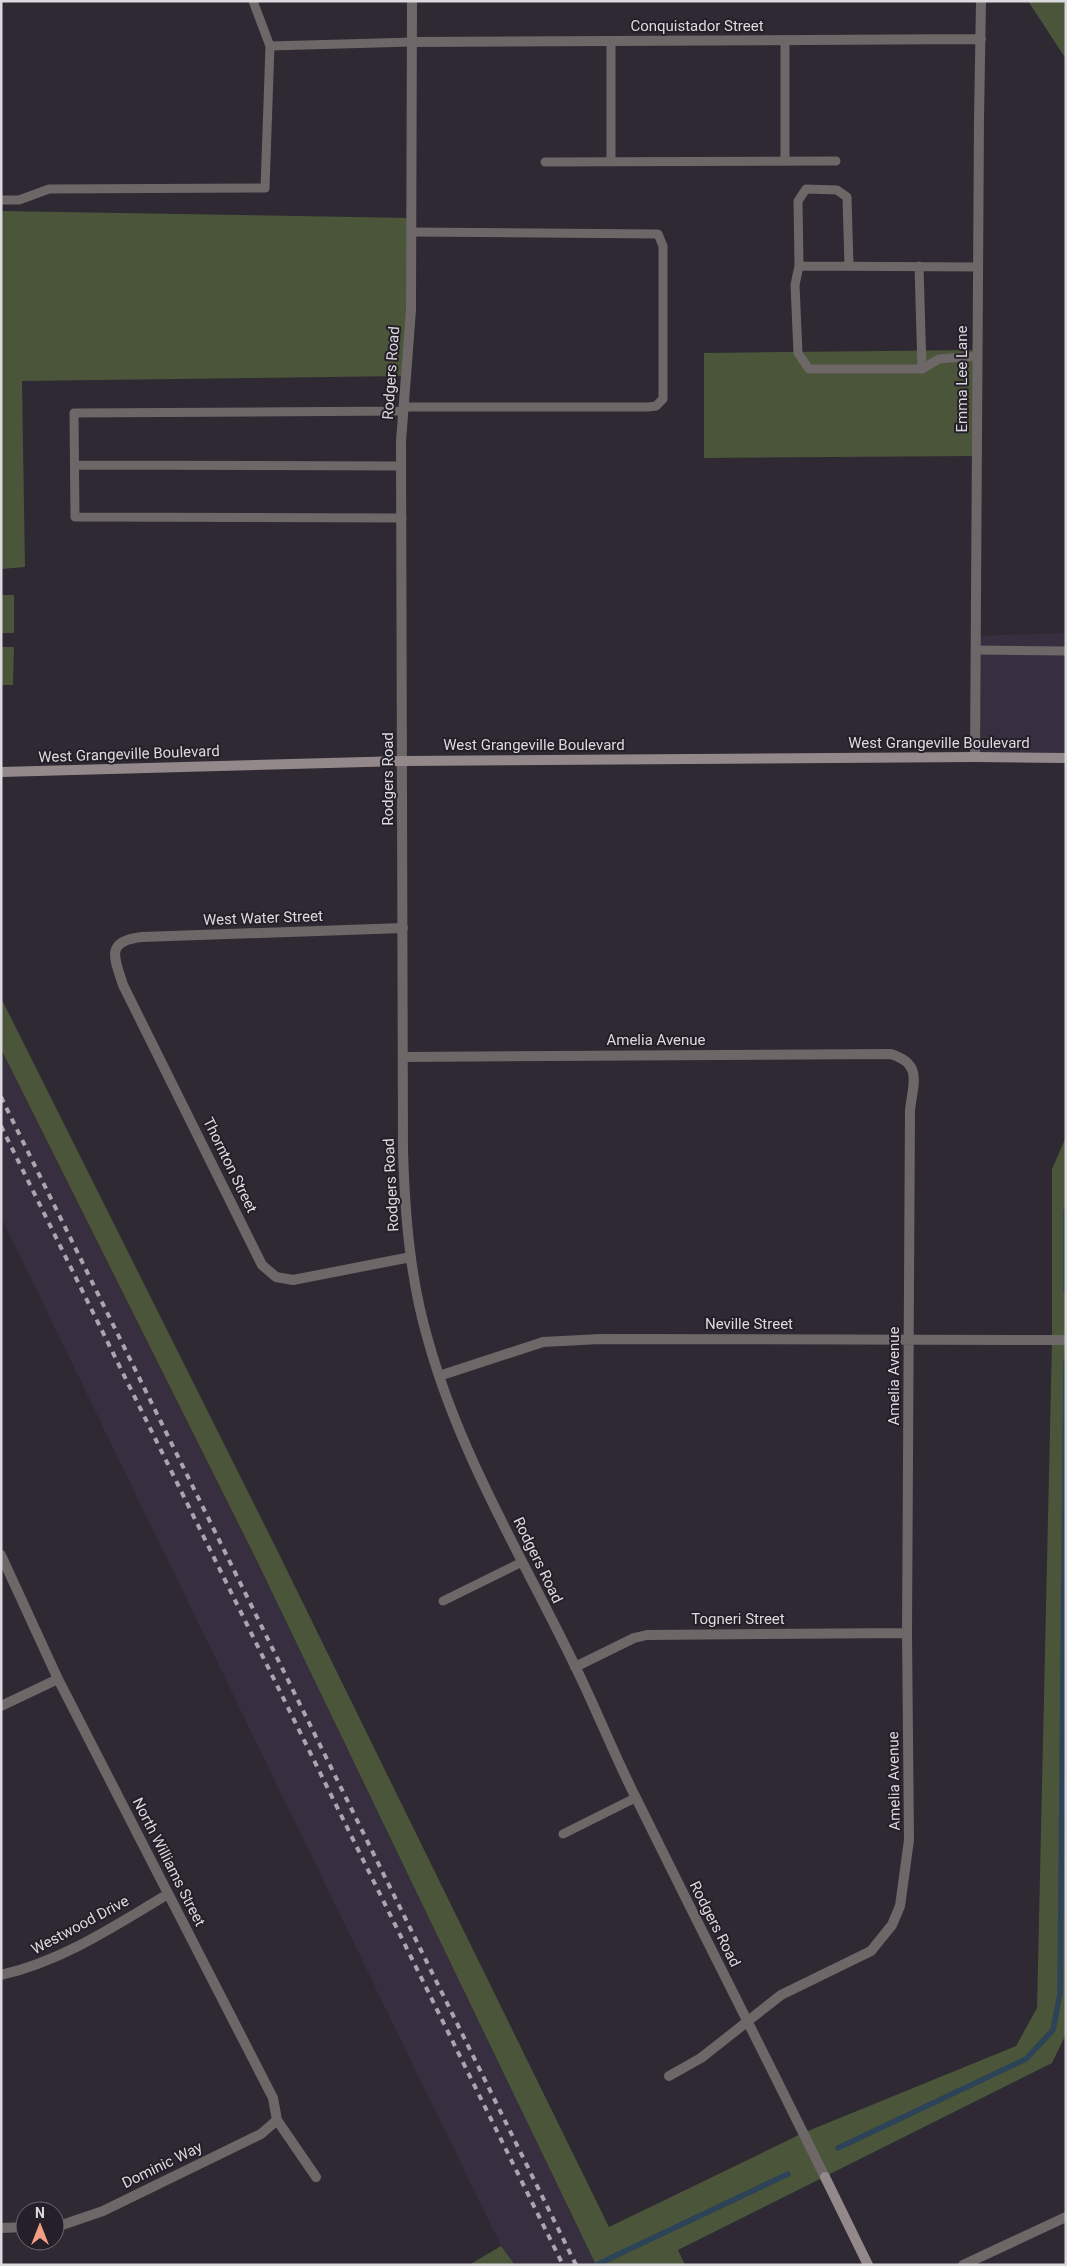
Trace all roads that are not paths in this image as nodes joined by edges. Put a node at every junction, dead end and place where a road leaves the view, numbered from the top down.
1 (254, 1) edge
2 (412, 1) edge
3 (982, 1) edge
4 (981, 39) junction
5 (611, 41) junction
6 (785, 41) junction
7 (413, 42) junction
8 (270, 46) junction
9 (785, 161) junction
10 (836, 161) dead end
11 (545, 162) dead end
12 (611, 162) junction
13 (1, 200) edge
14 (411, 232) junction
15 (799, 266) junction
16 (849, 266) junction
17 (918, 266) junction
18 (978, 267) junction
19 (978, 356) junction
20 (922, 369) junction
21 (403, 409) junction
22 (75, 466) junction
23 (401, 466) junction
24 (402, 518) junction
25 (976, 650) junction
26 (1066, 651) edge
27 (976, 757) junction
28 (1066, 758) edge
29 (403, 761) junction
30 (2, 773) edge
31 (403, 928) junction
32 (124, 939) joint
33 (403, 1057) junction
34 (411, 1257) junction
35 (909, 1339) junction
36 (1066, 1340) edge
37 (439, 1376) junction
38 (1, 1555) edge
39 (522, 1562) junction
40 (443, 1601) dead end
41 (907, 1633) junction
42 (575, 1666) junction
43 (58, 1679) junction
44 (1, 1706) edge
45 (635, 1798) junction
46 (563, 1834) dead end
47 (168, 1894) junction
48 (1, 1975) edge
49 (747, 2020) junction
50 (669, 2076) dead end
51 (276, 2120) junction
52 (316, 2178) dead end
53 (825, 2178) joint
54 (1066, 2217) edge
55 (65, 2223) edge
56 (15, 2227) edge
57 (1, 2228) edge
58 (868, 2265) edge
59 (963, 2265) edge

1 - 8 lane
2 - 7 street, Rodgers Road
3 - 4 street, Emma Lee Lane
4 - 6 street, Conquistador Street
4 - 18 street, Emma Lee Lane
5 - 6 street, Conquistador Street
5 - 7 street, Conquistador Street
5 - 12 lane
6 - 9 lane
7 - 8 lane
7 - 14 street, Rodgers Road
8 - 13 lane
9 - 10 lane
9 - 12 lane
11 - 12 lane
14 - 21 street, Rodgers Road
14 - 21 lane
15 - 16 lane
15 - 16 lane
15 - 20 lane
16 - 17 lane
17 - 18 lane
17 - 20 lane
18 - 19 street, Emma Lee Lane
19 - 20 lane
19 - 25 street, Emma Lee Lane
21 - 22 lane
21 - 23 street, Rodgers Road
22 - 23 lane
22 - 24 lane
23 - 24 street, Rodgers Road
24 - 29 street, Rodgers Road
25 - 26 lane
25 - 27 street, Emma Lee Lane
27 - 28 main road, West Grangeville Boulevard
27 - 29 main road, West Grangeville Boulevard
29 - 30 main road, West Grangeville Boulevard
29 - 31 street, Rodgers Road
31 - 32 street, West Water Street
31 - 33 street, Rodgers Road
32 - 34 street, Thornton Street
33 - 34 street, Rodgers Road
33 - 35 street, Amelia Avenue
34 - 37 street, Rodgers Road
35 - 36 street, Neville Street
35 - 37 street, Neville Street
35 - 41 street, Amelia Avenue
37 - 39 street, Rodgers Road
38 - 43 street, North Williams Street
39 - 40 lane
39 - 42 street, Rodgers Road
41 - 42 street, Togneri Street
41 - 49 street, Amelia Avenue
42 - 45 street, Rodgers Road
43 - 44 street
43 - 47 street, North Williams Street
45 - 46 lane
45 - 49 street, Rodgers Road
47 - 48 street, Westwood Drive
47 - 51 street, North Williams Street
49 - 50 street, Amelia Avenue
49 - 53 street, Rodgers Road
51 - 52 street, North Williams Street
51 - 55 street, Dominic Way
53 - 58 main road, Rodgers Road
54 - 59 street
56 - 57 street

